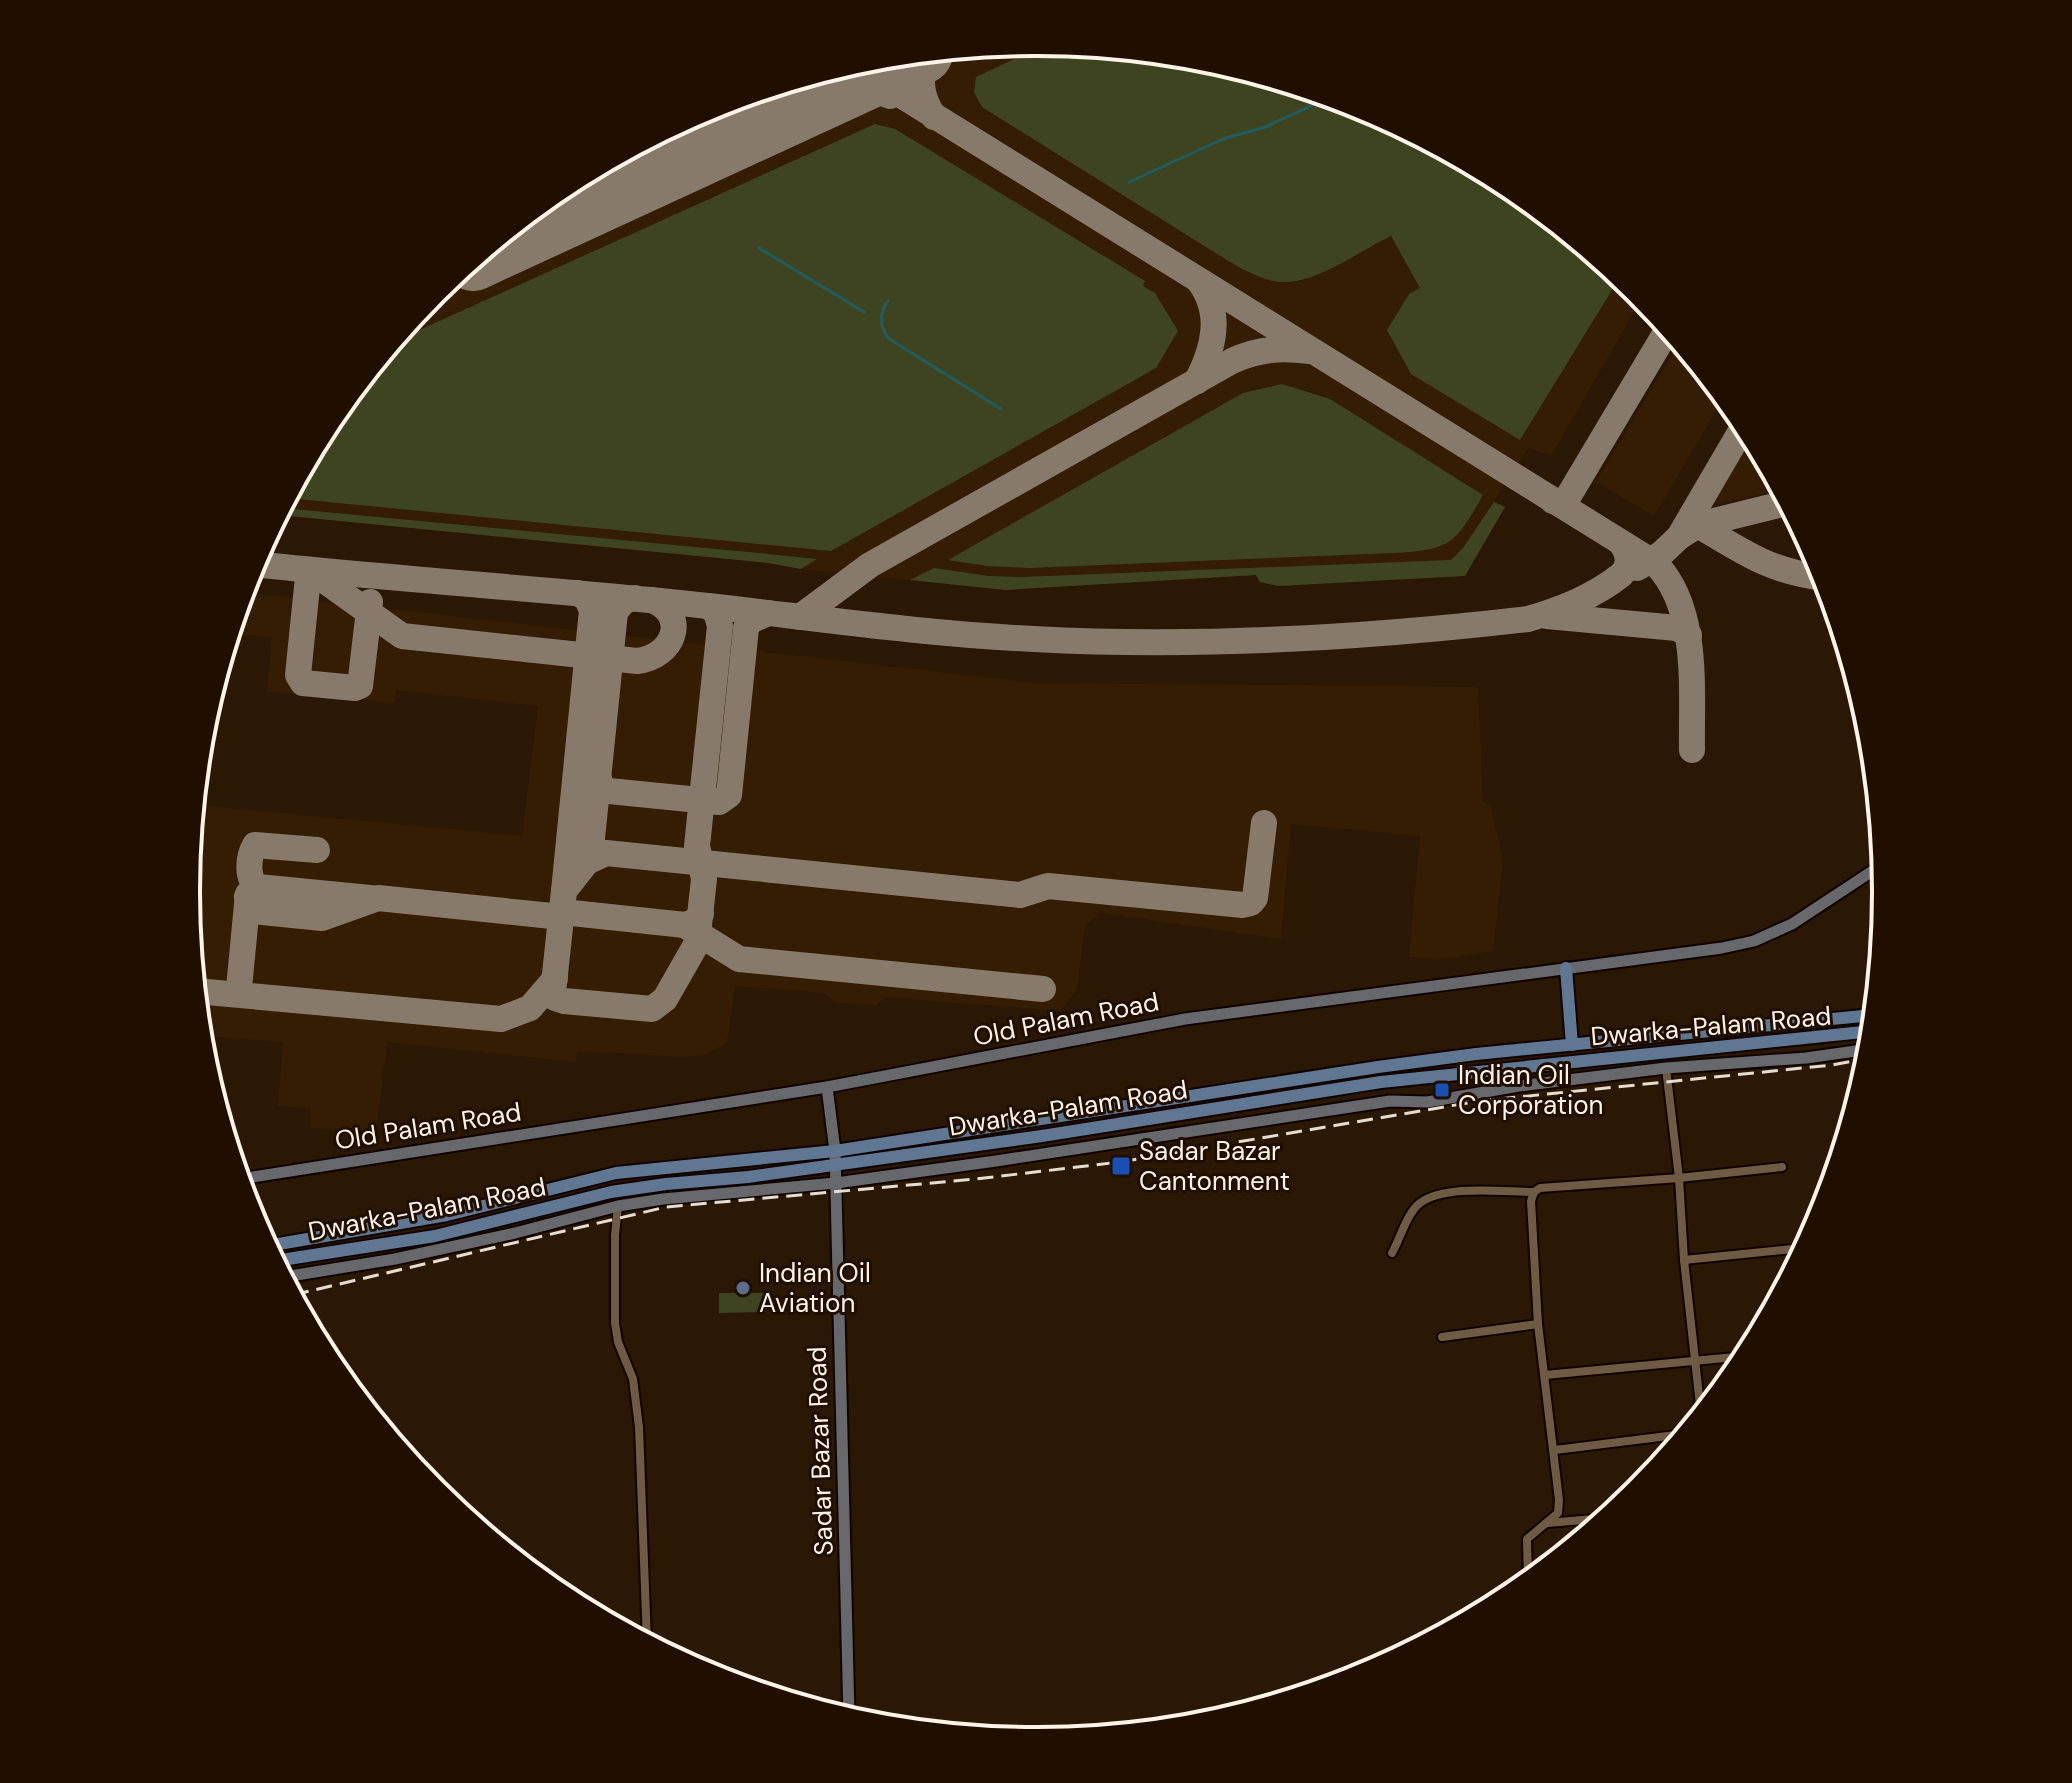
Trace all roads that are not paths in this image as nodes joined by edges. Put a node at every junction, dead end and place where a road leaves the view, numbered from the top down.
1 (1871, 872) edge
2 (1566, 968) junction
3 (1861, 1016) edge
4 (1859, 1032) edge
5 (1572, 1045) junction
6 (1856, 1051) edge
7 (1666, 1068) junction
8 (827, 1087) junction
9 (835, 1157) junction
10 (1782, 1167) dead end
11 (251, 1177) edge
12 (1679, 1178) junction
13 (836, 1183) junction
14 (1534, 1192) junction
15 (618, 1206) junction
16 (279, 1244) edge
17 (1790, 1249) edge
18 (1392, 1253) dead end
19 (286, 1259) edge
20 (1684, 1260) junction
21 (294, 1275) edge
22 (1538, 1324) junction
23 (1442, 1337) dead end
24 (1730, 1358) edge
25 (1695, 1361) junction
26 (1545, 1375) junction
27 (1699, 1400) edge
28 (1669, 1436) edge
29 (1555, 1450) junction
30 (1587, 1520) edge
31 (1546, 1523) junction
32 (1528, 1566) edge
33 (647, 1630) edge
34 (849, 1705) edge

1 - 2 street, Old Palam Road
2 - 5 main road
2 - 8 street, Old Palam Road
3 - 5 main road, Dwarka-Palam Road
4 - 9 main road, Dwarka-Palam Road
5 - 9 main road, Dwarka-Palam Road
6 - 7 street
7 - 12 street
7 - 13 street
8 - 9 street, Sadar Bazar Road
8 - 11 street, Old Palam Road
9 - 13 street, Sadar Bazar Road
9 - 16 main road
9 - 19 main road, Dwarka-Palam Road
10 - 12 street
12 - 14 street
12 - 20 street
13 - 15 street
13 - 34 street, Sadar Bazar Road
14 - 18 street
14 - 22 street
15 - 21 street
15 - 33 street
17 - 20 street
20 - 25 street
22 - 23 street
22 - 26 street
24 - 25 street
25 - 26 street
25 - 27 street
26 - 29 street
28 - 29 street
29 - 31 street
30 - 31 street
31 - 32 street

